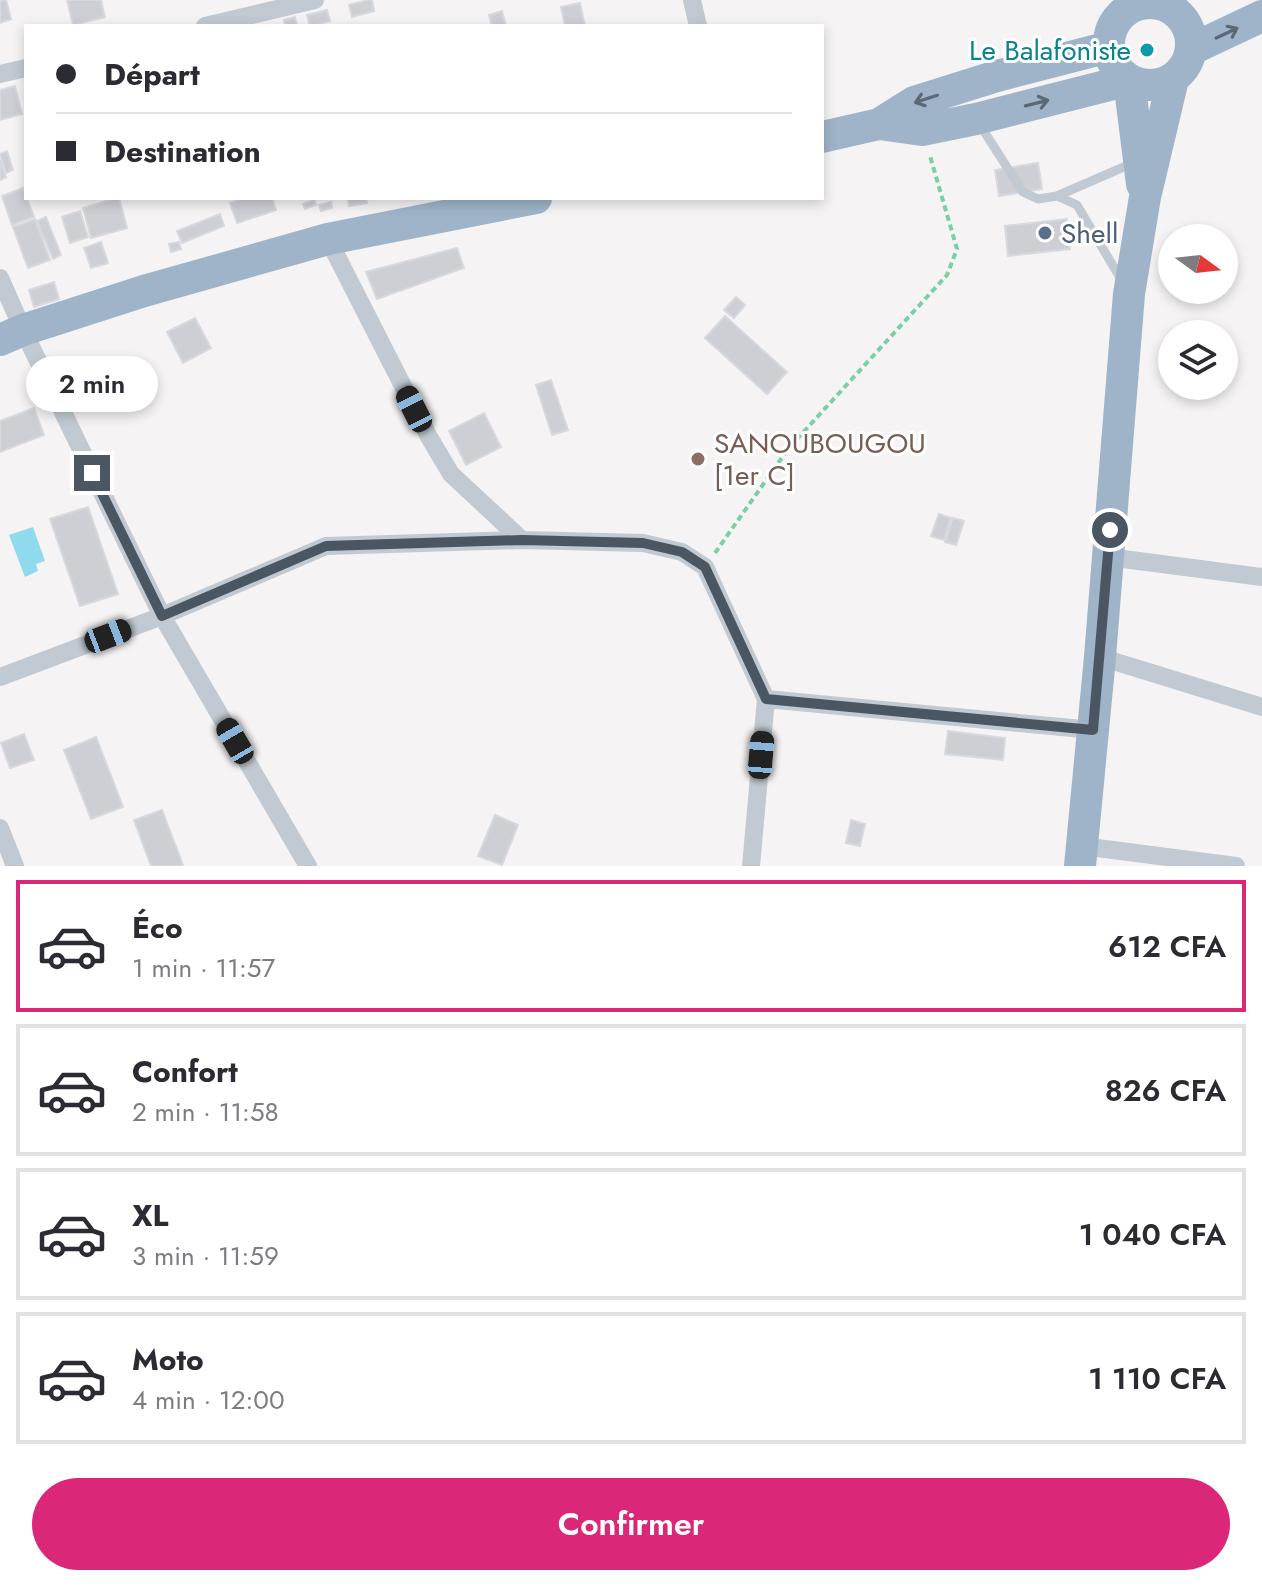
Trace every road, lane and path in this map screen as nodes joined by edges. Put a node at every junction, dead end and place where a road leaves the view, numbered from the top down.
1 (315, 0) edge
2 (692, 0) edge
3 (1183, 4) edge
4 (1262, 16) edge
5 (213, 24) edge
6 (698, 24) edge
7 (1109, 47) junction
8 (1192, 49) junction
9 (24, 68) edge
10 (0, 74) edge
11 (1173, 79) junction
12 (1129, 80) junction
13 (976, 119) junction
14 (879, 124) junction
15 (922, 130) junction
16 (824, 137) edge
17 (1138, 153) junction
18 (1057, 196) junction
19 (1145, 197) junction
20 (526, 200) edge
21 (328, 239) junction
22 (0, 278) edge
23 (1129, 294) junction
24 (11, 335) edge
25 (522, 540) junction
26 (1108, 557) junction
27 (705, 567) junction
28 (1262, 577) edge
29 (162, 616) junction
30 (1100, 657) junction
31 (0, 677) edge
32 (766, 699) junction
33 (1262, 707) edge
34 (1093, 730) junction
35 (0, 828) edge
36 (1081, 856) edge
37 (15, 866) edge
38 (308, 866) edge
39 (751, 866) edge
40 (1236, 866) edge

1 - 5 street
2 - 6 street
3 - 7 highway
3 - 8 highway
8 -> 4 highway
7 - 12 highway
7 -> 14 highway
8 - 11 highway
9 - 10 street
11 - 12 highway
11 - 19 highway
13 -> 12 highway
12 - 17 highway
13 - 15 highway
13 - 18 lane
14 - 15 highway
14 - 16 highway
15 - 27 path
17 - 18 lane
17 - 19 highway
18 - 23 lane
19 - 23 highway
20 - 21 highway
21 - 24 highway
21 - 25 street
22 - 24 street
23 - 26 highway
24 - 29 street
25 - 27 street
25 - 29 street
26 - 28 street
26 - 30 highway
27 - 32 street
29 - 31 street
29 - 38 street
30 - 33 street
30 - 34 highway
32 - 34 street
32 - 39 street
34 - 36 highway
35 - 37 street
36 - 40 street

